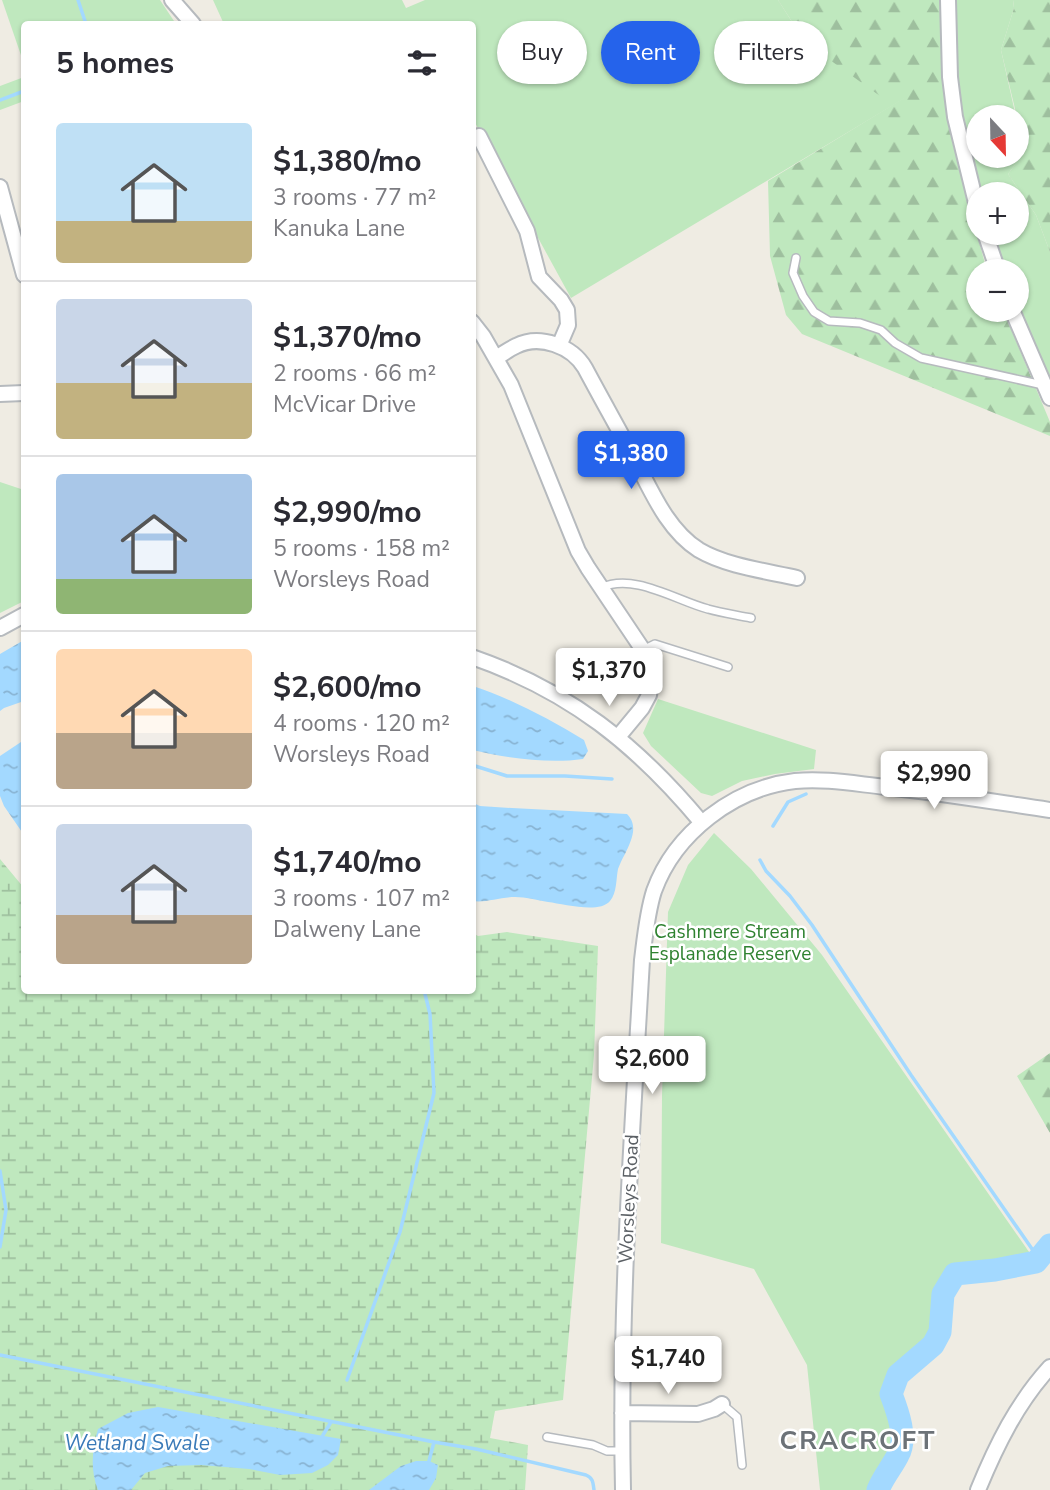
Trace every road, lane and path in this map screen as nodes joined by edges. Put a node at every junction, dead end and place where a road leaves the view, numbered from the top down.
1 (172, 0) edge
2 (948, 0) edge
3 (190, 21) edge
4 (479, 136) dead end
5 (971, 182) edge
6 (0, 187) edge
7 (796, 258) dead end
8 (21, 264) edge
9 (1017, 322) edge
10 (476, 328) edge
11 (559, 346) junction
12 (496, 358) junction
13 (1047, 392) edge
14 (21, 393) edge
15 (0, 394) edge
16 (797, 578) dead end
17 (601, 588) junction
18 (21, 617) edge
19 (751, 618) dead end
20 (0, 628) edge
21 (643, 650) junction
22 (476, 658) edge
23 (727, 667) dead end
24 (618, 737) junction
25 (1050, 810) edge
26 (702, 822) junction
27 (1050, 1367) edge
28 (722, 1404) joint
29 (622, 1413) junction
30 (547, 1437) dead end
31 (622, 1451) junction
32 (742, 1465) dead end
33 (623, 1490) edge
34 (978, 1490) edge

1 - 3 street
2 - 5 street
4 - 11 street
6 - 8 street
7 - 13 lane
9 - 13 street
10 - 12 street
11 - 12 street
11 - 16 street
12 - 17 street
14 - 15 street
17 - 19 lane
17 - 21 street
18 - 20 street
21 - 23 lane
21 - 24 street
22 - 24 street
24 - 26 street
25 - 26 street, Worsleys Road
26 - 29 street, Worsleys Road
27 - 34 street
28 - 29 street
28 - 32 lane
29 - 31 street, Worsleys Road
30 - 31 lane
31 - 33 street, Worsleys Road

